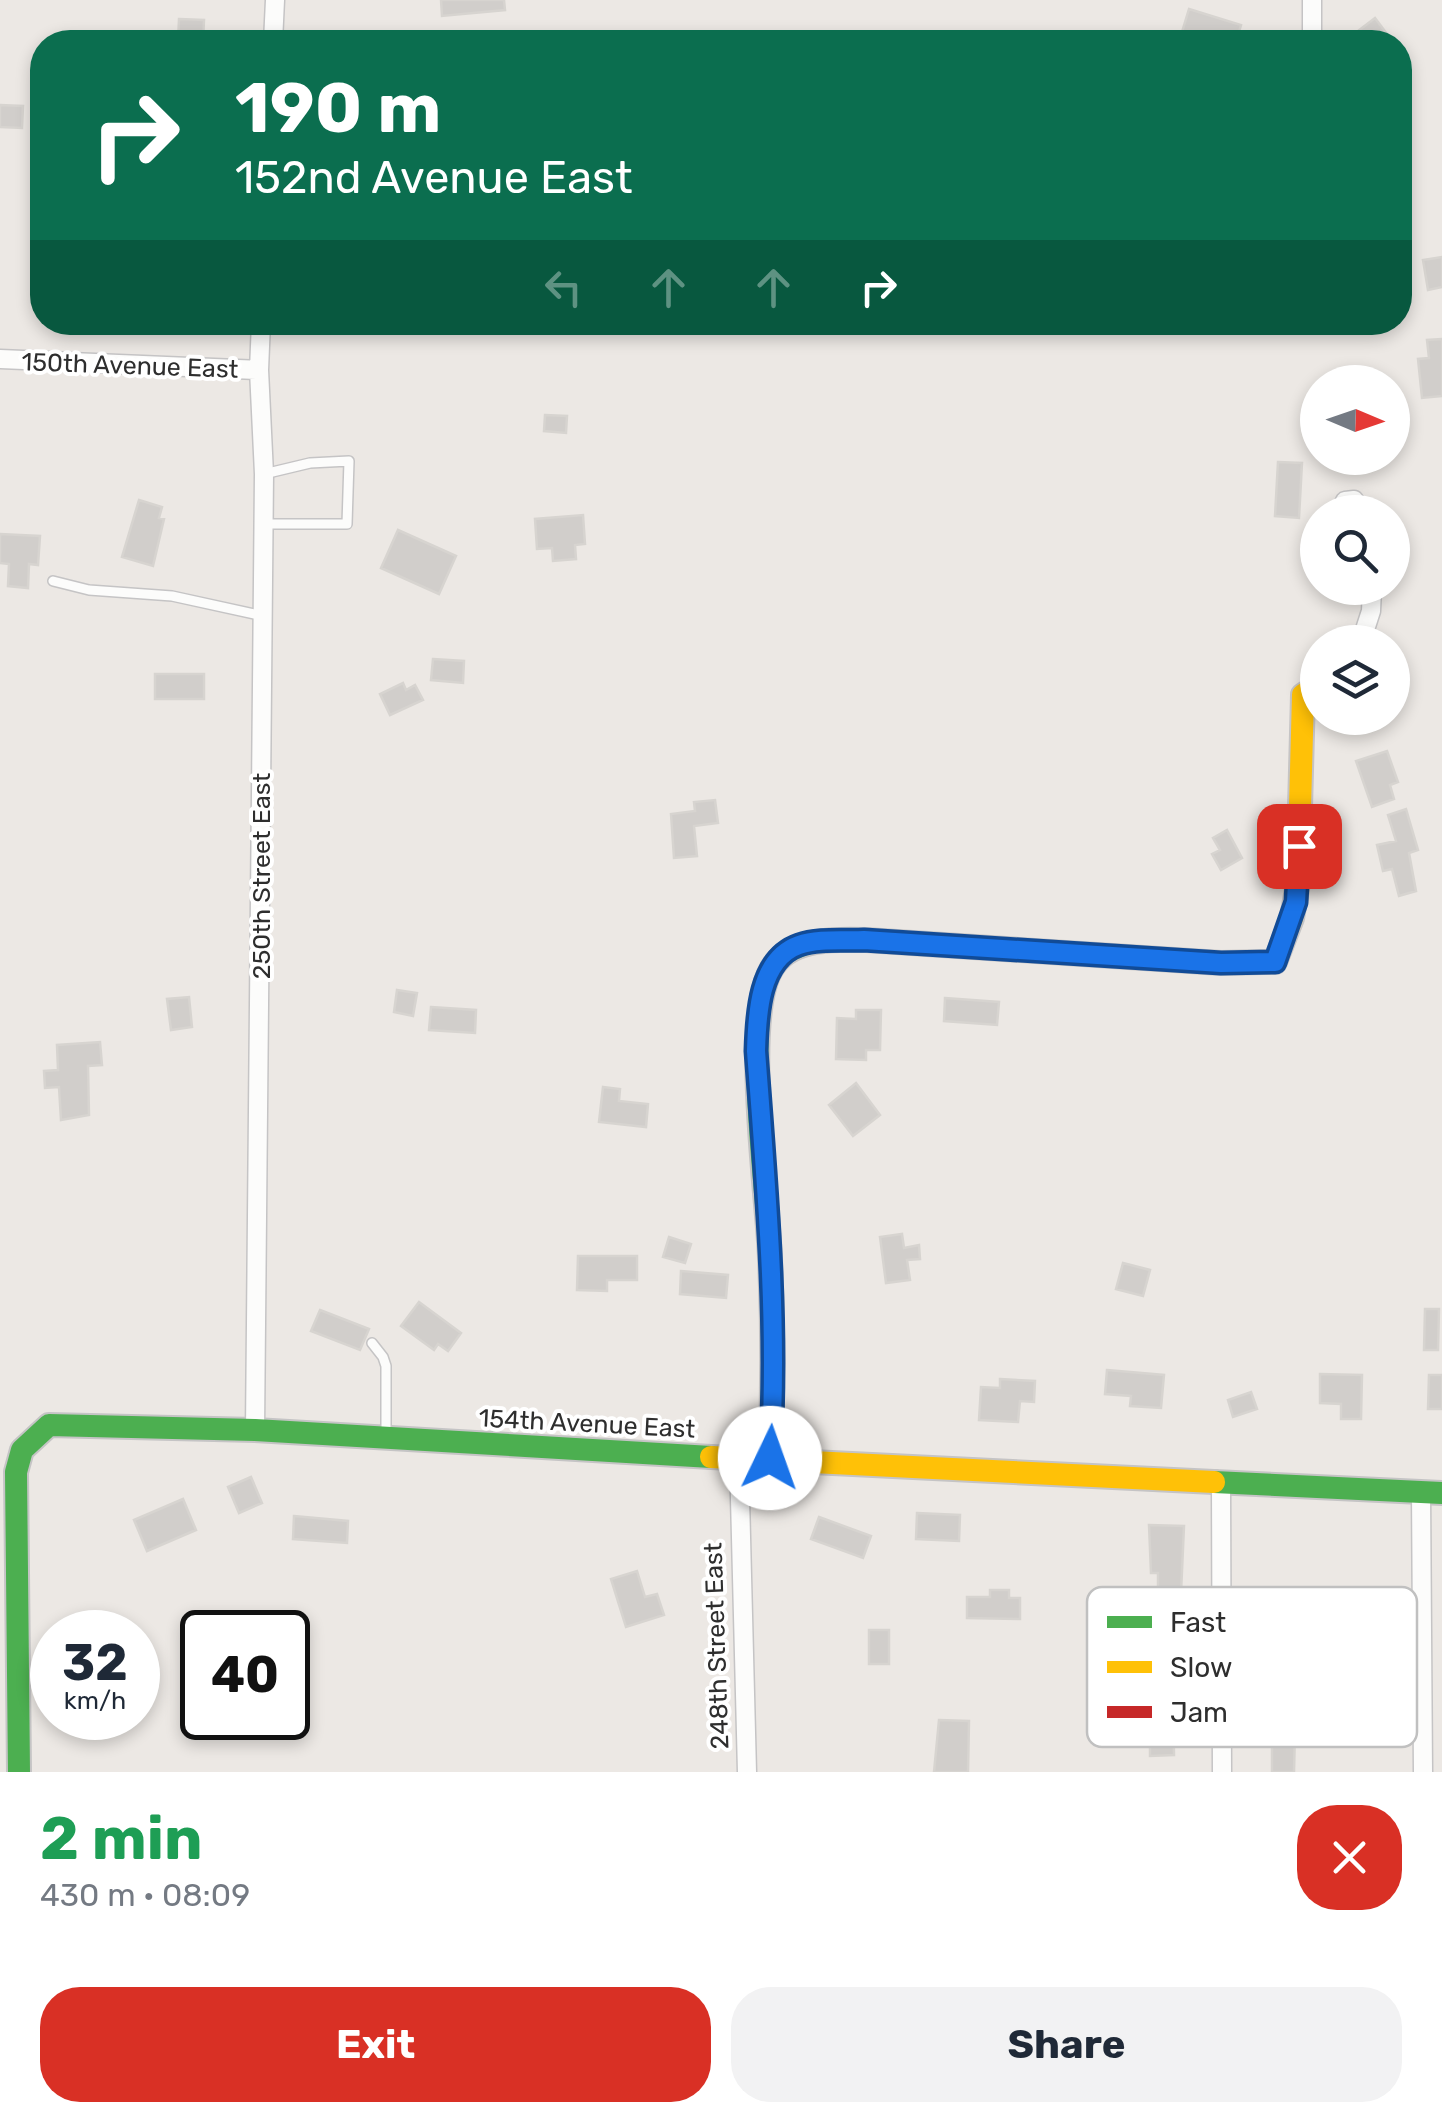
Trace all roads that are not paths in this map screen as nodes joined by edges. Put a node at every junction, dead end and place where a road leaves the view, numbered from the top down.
1 (275, 0) edge
2 (1312, 0) edge
3 (274, 30) edge
4 (1312, 30) edge
5 (260, 335) edge
6 (0, 360) edge
7 (259, 370) junction
8 (264, 474) junction
9 (264, 524) junction
10 (53, 581) dead end
11 (263, 616) junction
12 (1302, 735) edge
13 (372, 1343) dead end
14 (255, 1430) junction
15 (386, 1438) junction
16 (770, 1458) junction
17 (739, 1459) junction
18 (1221, 1482) junction
19 (1432, 1492) edge
20 (1221, 1587) edge
21 (1222, 1747) edge
22 (19, 1772) edge
23 (747, 1772) edge
24 (1222, 1772) edge
25 (1422, 1772) edge

1 - 3 street
2 - 4 street
5 - 7 street, 250th Street East
6 - 7 street, 150th Avenue East
7 - 8 street, 250th Street East
8 - 9 street, 250th Street East
8 - 9 lane
9 - 11 street, 250th Street East
10 - 11 lane
11 - 14 street, 250th Street East
12 - 16 street
13 - 15 lane
14 - 15 street, 154th Avenue East
14 - 22 street, 154th Avenue East
15 - 17 street, 154th Avenue East
16 - 17 street, 154th Avenue East
16 - 18 street, 154th Avenue East
17 - 23 street, 248th Street East
18 - 19 street, 154th Avenue East
18 - 20 street
19 - 25 street
21 - 24 street

